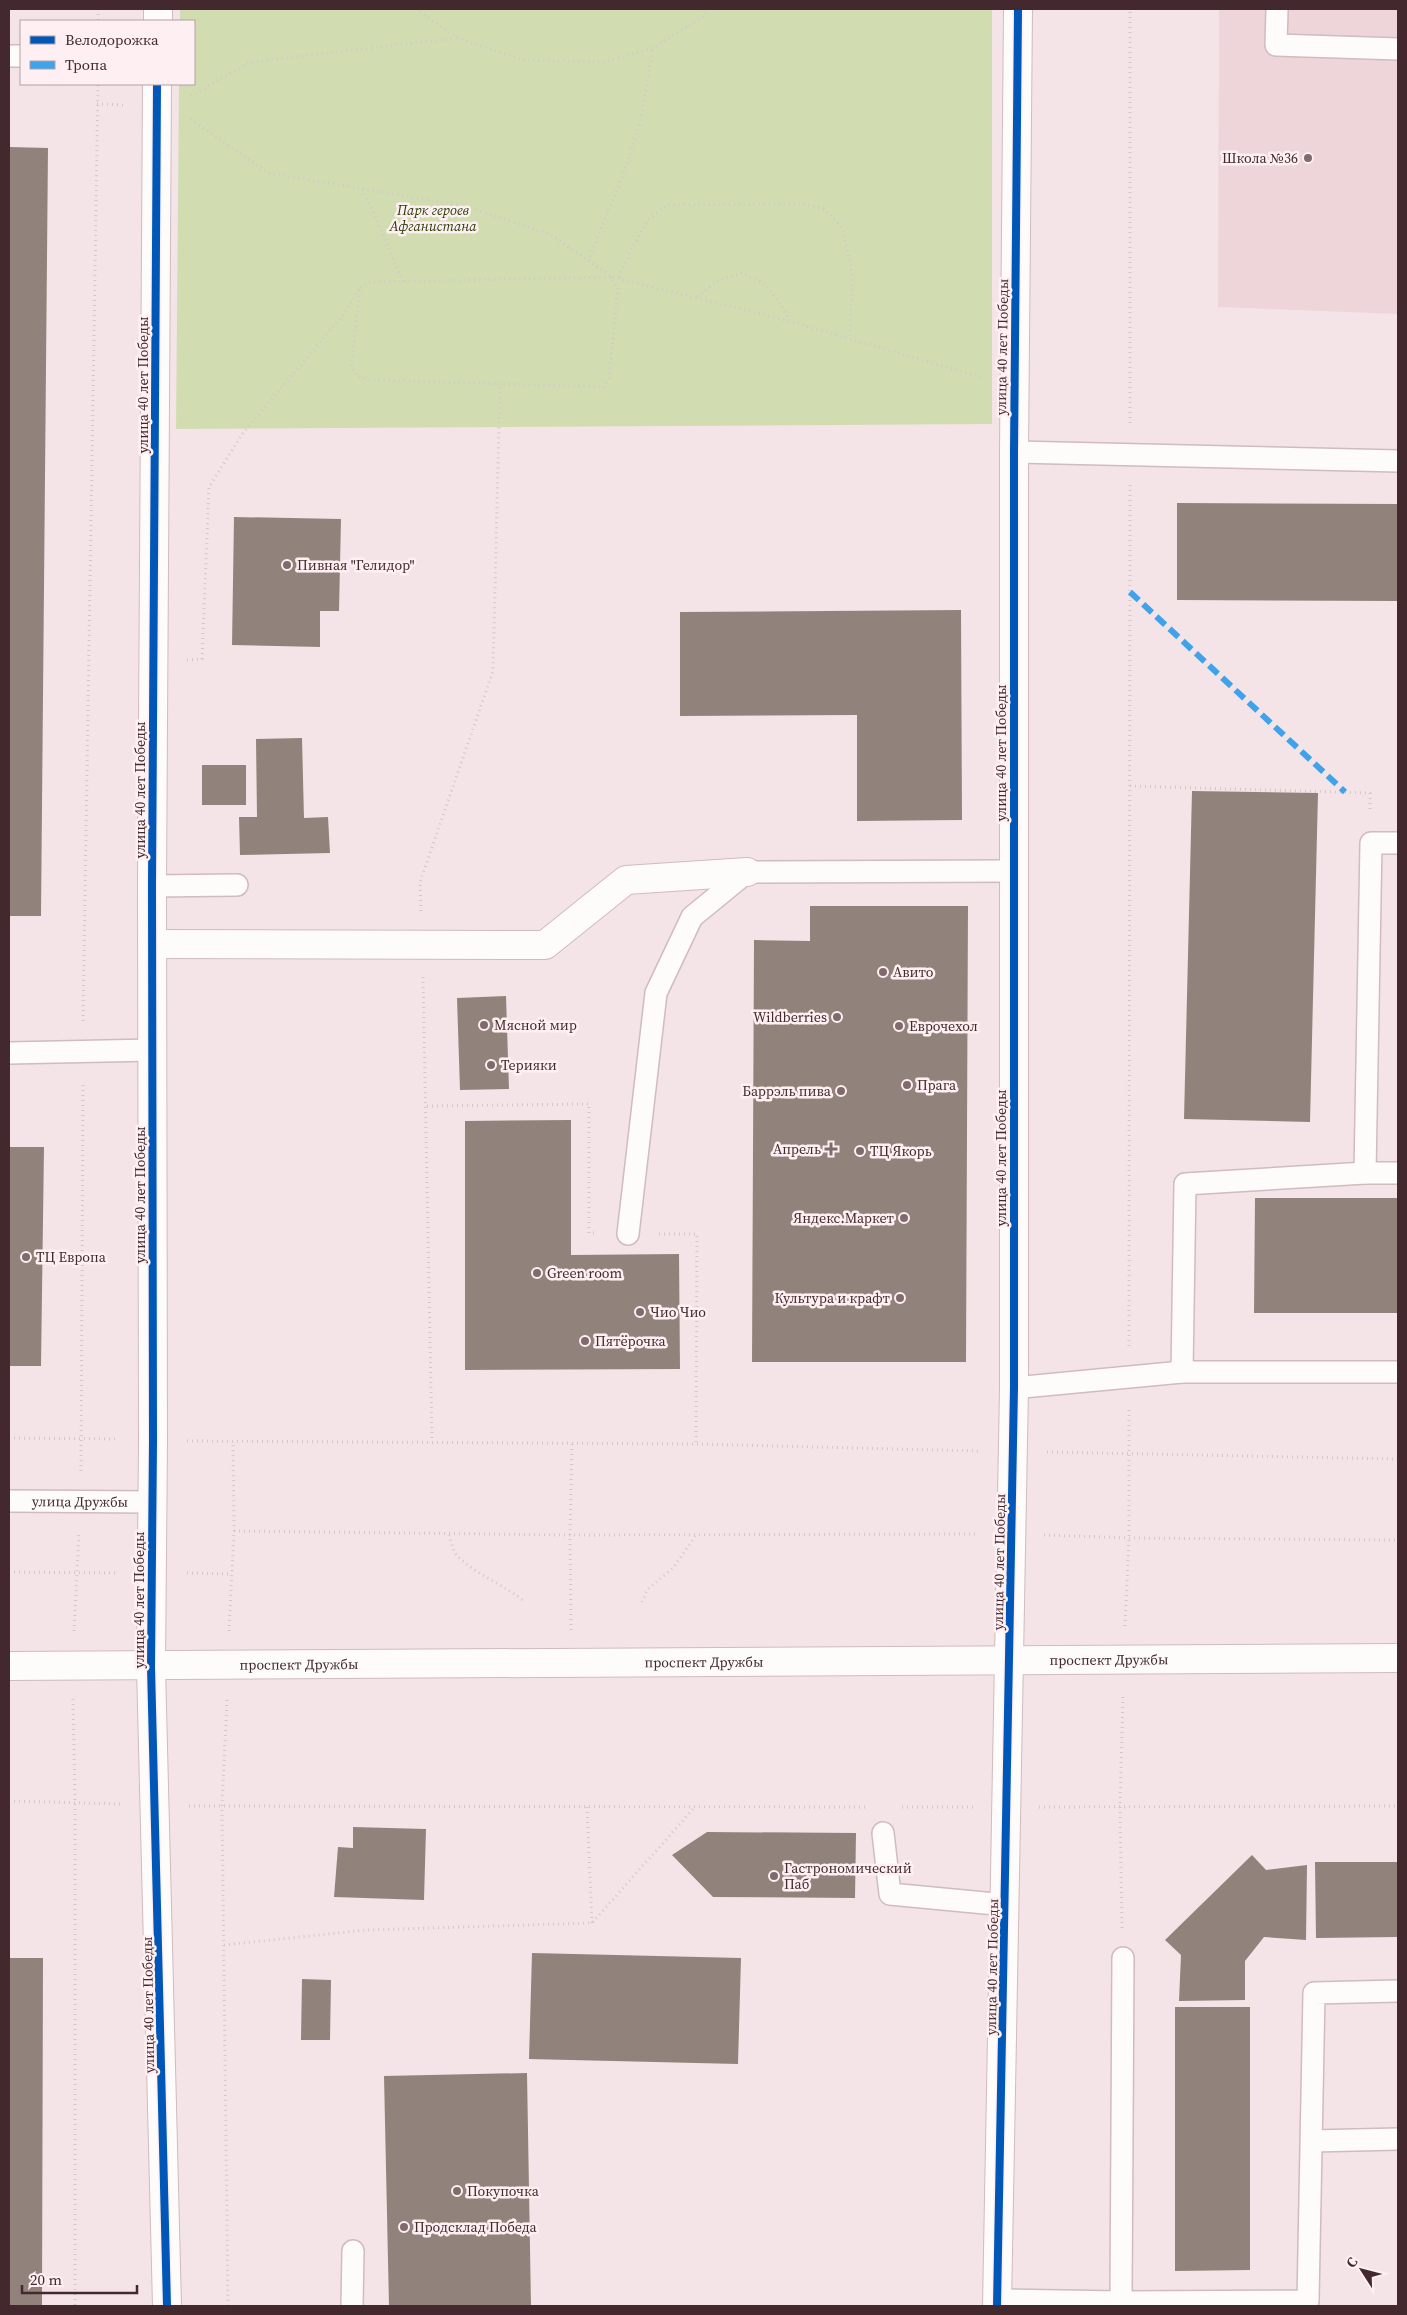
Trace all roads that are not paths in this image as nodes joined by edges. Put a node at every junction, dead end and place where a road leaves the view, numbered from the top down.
1 (1018, 9) edge
2 (1277, 9) edge
3 (1398, 49) edge
4 (163, 99) edge
5 (1014, 452) junction
6 (1398, 461) edge
7 (1398, 843) edge
8 (1014, 871) junction
9 (747, 872) junction
10 (237, 885) dead end
11 (152, 886) junction
12 (152, 944) junction
13 (152, 1050) junction
14 (9, 1052) edge
15 (1365, 1173) junction
16 (1398, 1173) edge
17 (628, 1234) dead end
18 (1182, 1372) junction
19 (1398, 1372) edge
20 (1014, 1388) junction
21 (9, 1501) edge
22 (153, 1502) junction
23 (1398, 1658) edge
24 (1010, 1660) junction
25 (9, 1666) edge
26 (151, 1667) junction
27 (883, 1833) dead end
28 (1006, 1905) junction
29 (1123, 1958) road end
30 (1398, 1991) edge
31 (1398, 2139) edge
32 (1312, 2141) junction
33 (353, 2251) dead end
34 (1121, 2302) junction
35 (998, 2303) edge
36 (167, 2306) edge
37 (352, 2306) edge

1 - 5 street, улица 40 лет Победы
2 - 3 lane
4 - 11 street, улица 40 лет Победы
5 - 6 lane
5 - 8 street, улица 40 лет Победы
7 - 15 lane
8 - 9 lane
8 - 20 street, улица 40 лет Победы
9 - 12 street
9 - 17 lane
10 - 11 lane
11 - 12 street, улица 40 лет Победы
12 - 13 street, улица 40 лет Победы
13 - 14 lane
13 - 22 street, улица 40 лет Победы
15 - 16 lane
15 - 18 lane
18 - 19 lane
18 - 20 lane
20 - 24 street, улица 40 лет Победы
21 - 22 lane, улица Дружбы
22 - 26 street, улица 40 лет Победы
23 - 24 street, проспект Дружбы
24 - 26 street, проспект Дружбы
24 - 28 street, улица 40 лет Победы
25 - 26 street, проспект Дружбы
26 - 36 street, улица 40 лет Победы
27 - 28 lane
28 - 35 street, улица 40 лет Победы
29 - 34 lane
30 - 32 lane
31 - 32 lane
32 - 34 lane
33 - 37 lane
34 - 35 lane

